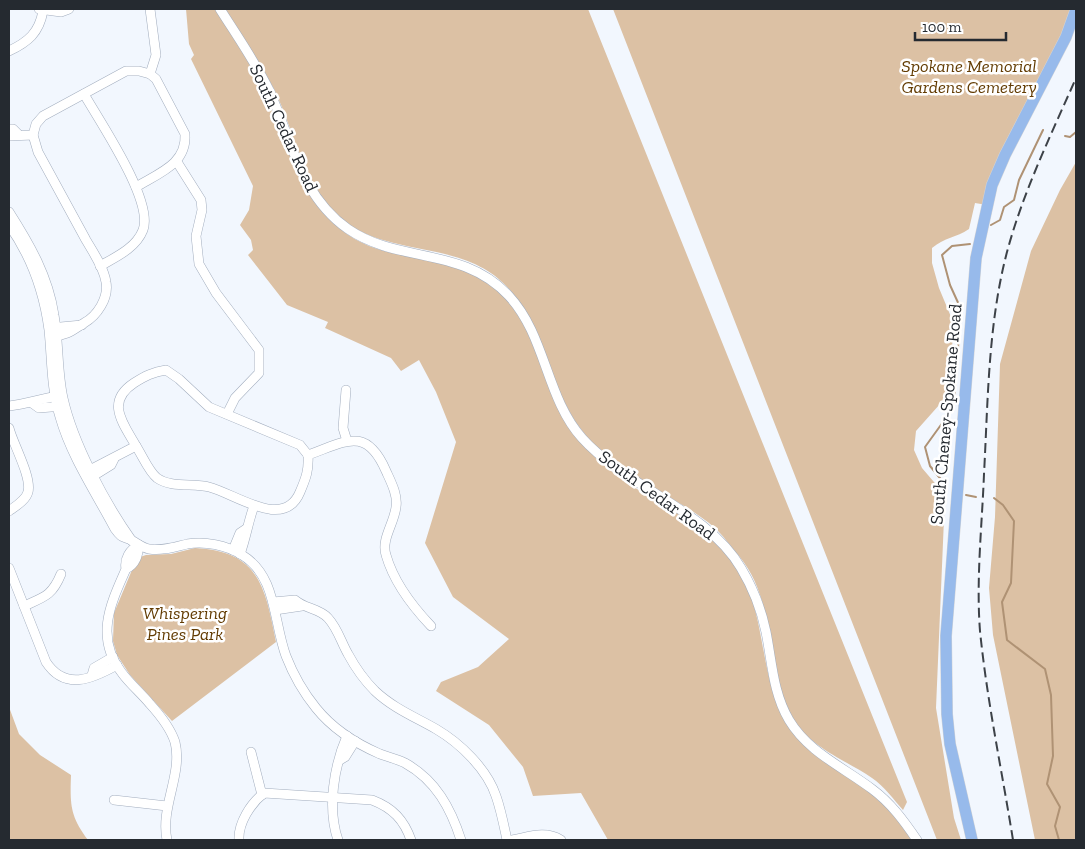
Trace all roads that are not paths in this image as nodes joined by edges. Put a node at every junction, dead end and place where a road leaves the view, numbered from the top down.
1 (69, 9) edge
2 (150, 9) edge
3 (220, 9) edge
4 (1076, 9) edge
5 (41, 10) edge
6 (13, 45) edge
7 (9, 51) edge
8 (150, 74) junction
9 (84, 94) junction
10 (9, 129) edge
11 (13, 135) edge
12 (32, 135) junction
13 (177, 162) junction
14 (136, 187) junction
15 (9, 212) edge
16 (9, 225) edge
17 (100, 266) junction
18 (53, 332) junction
19 (346, 390) dead end
20 (59, 396) junction
21 (32, 403) junction
22 (9, 406) edge
23 (61, 406) junction
24 (227, 414) junction
25 (9, 428) edge
26 (347, 441) junction
27 (136, 446) junction
28 (308, 455) junction
29 (90, 474) junction
30 (254, 506) junction
31 (9, 511) edge
32 (136, 543) junction
33 (236, 552) junction
34 (9, 568) edge
35 (61, 574) dead end
36 (24, 606) junction
37 (274, 606) junction
38 (431, 626) dead end
39 (115, 661) junction
40 (351, 739) junction
41 (251, 752) dead end
42 (262, 795) junction
43 (334, 796) junction
44 (114, 800) dead end
45 (167, 806) junction
46 (167, 840) edge
47 (239, 840) edge
48 (338, 840) edge
49 (411, 840) edge
50 (461, 840) edge
51 (507, 840) edge
52 (512, 840) edge
53 (561, 840) edge
54 (917, 840) edge
55 (972, 840) edge

1 - 5 street
2 - 8 street
3 - 54 street, South Cedar Road
4 - 55 main road, South Cheney-Spokane Road
5 - 6 street
6 - 7 street
8 - 9 street
8 - 13 street
9 - 12 street
9 - 14 street
10 - 11 street
11 - 12 street
12 - 17 street
13 - 14 street
13 - 24 street
14 - 17 street
15 - 18 street
16 - 18 street
17 - 18 street
18 - 20 street
19 - 26 street
20 - 21 street
20 - 23 street
21 - 22 street
21 - 23 street
23 - 29 street
24 - 27 street
24 - 28 street
25 - 31 street
26 - 28 street
26 - 38 street
27 - 29 street
27 - 30 street
28 - 30 street
29 - 32 street
30 - 33 street
32 - 33 street
32 - 39 street
33 - 37 street
34 - 36 street
35 - 36 street
36 - 39 street
37 - 40 street
37 - 51 street
39 - 45 street
40 - 43 street
40 - 50 street
41 - 42 street
42 - 43 street
42 - 47 street
43 - 48 street
43 - 49 street
44 - 45 street
45 - 46 street
52 - 53 street

